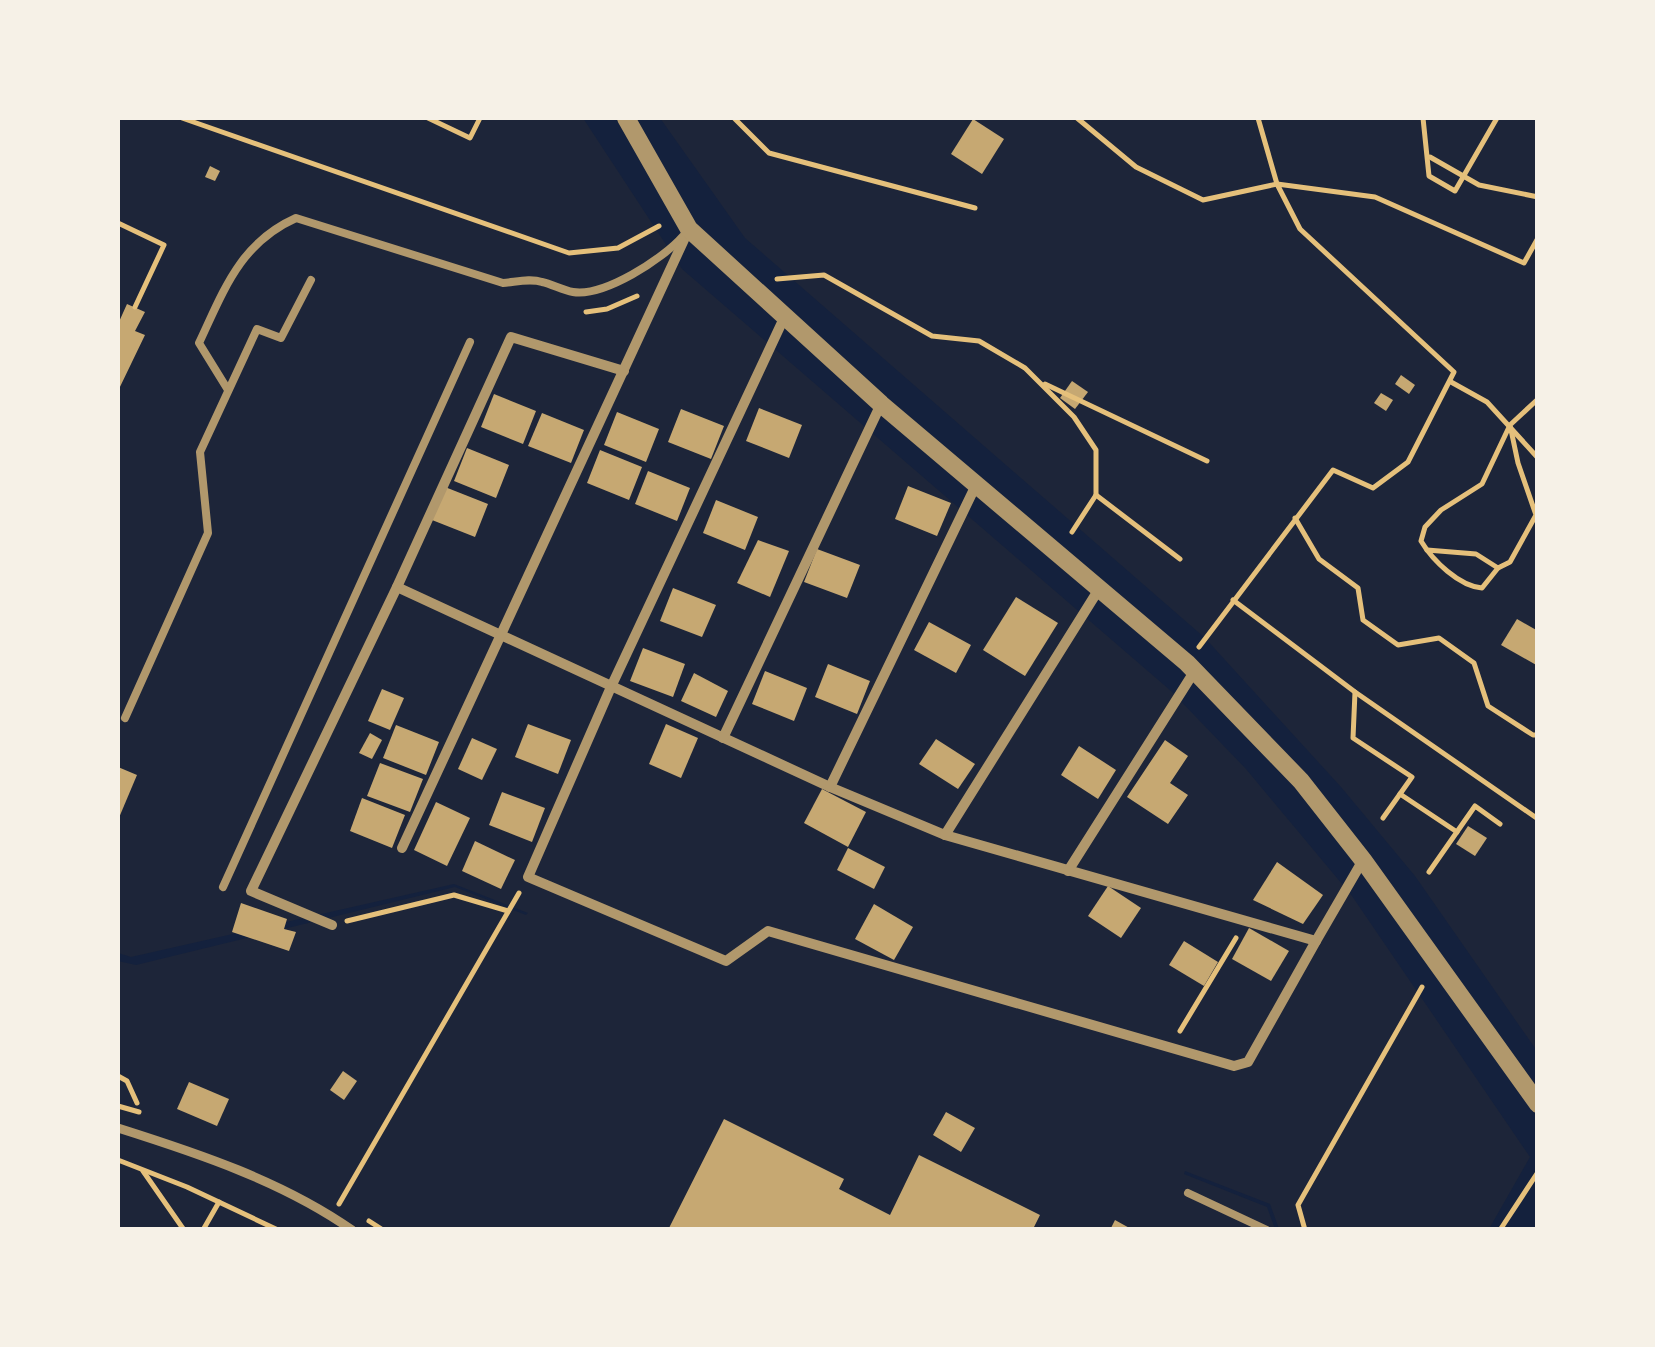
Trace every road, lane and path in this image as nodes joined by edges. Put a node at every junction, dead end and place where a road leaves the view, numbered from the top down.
1 (182, 118) edge
2 (428, 118) edge
3 (480, 118) edge
4 (626, 118) edge
5 (734, 118) edge
6 (1078, 118) edge
7 (1258, 118) edge
8 (1423, 118) edge
9 (1497, 118) edge
10 (1430, 157) junction
11 (1278, 184) junction
12 (1538, 197) edge
13 (975, 208) dead end
14 (132, 216) dead end
15 (118, 224) edge
16 (659, 226) dead end
17 (128, 227) junction
18 (689, 229) junction
19 (1538, 238) edge
20 (778, 279) dead end
21 (312, 280) dead end
22 (135, 307) dead end
23 (784, 318) junction
24 (470, 342) dead end
25 (624, 371) junction
26 (1038, 381) junction
27 (1451, 382) junction
28 (228, 390) junction
29 (1538, 399) edge
30 (881, 404) junction
31 (1510, 425) junction
32 (1538, 458) edge
33 (1207, 461) dead end
34 (977, 483) junction
35 (1096, 495) junction
36 (1295, 518) junction
37 (1072, 532) dead end
38 (1427, 550) junction
39 (1180, 559) dead end
40 (1498, 568) junction
41 (396, 587) junction
42 (1100, 589) junction
43 (1233, 600) junction
44 (502, 636) junction
45 (1190, 668) junction
46 (611, 687) junction
47 (1355, 692) junction
48 (125, 718) dead end
49 (1538, 735) edge
50 (723, 738) junction
51 (830, 787) junction
52 (1400, 794) junction
53 (1383, 818) dead end
54 (1538, 819) edge
55 (1500, 824) dead end
56 (1457, 832) junction
57 (945, 834) junction
58 (402, 848) dead end
59 (1363, 860) junction
60 (1068, 871) junction
61 (1429, 872) dead end
62 (528, 877) junction
63 (223, 887) dead end
64 (508, 911) junction
65 (1246, 921) junction
66 (332, 925) joint
67 (1316, 941) junction
68 (1422, 987) dead end
69 (1171, 1047) junction
70 (118, 1076) edge
71 (137, 1103) dead end
72 (1538, 1104) edge
73 (118, 1128) edge
74 (118, 1160) edge
75 (142, 1170) junction
76 (1538, 1172) edge
77 (216, 1186) dead end
78 (1188, 1193) dead end
79 (210, 1198) junction
80 (220, 1202) junction
81 (336, 1208) dead end
82 (184, 1230) edge
83 (203, 1230) edge
84 (278, 1230) edge
85 (352, 1230) edge
86 (1267, 1230) edge
87 (1305, 1230) edge
88 (1500, 1230) edge

1 - 16 path
2 - 3 path
4 - 18 street
5 - 13 path
6 - 11 path
7 - 11 path
8 - 10 path
9 - 10 path
10 - 12 path
11 - 19 path
11 - 27 path
14 - 17 path
15 - 17 path
17 - 22 path
18 - 23 street
18 - 25 street
18 - 28 lane
20 - 26 path
21 - 28 lane
23 - 30 street
23 - 46 street
24 - 63 lane
25 - 41 street
25 - 44 street
26 - 33 path
26 - 35 path
27 - 31 path
27 - 36 path
28 - 48 lane
29 - 31 path
30 - 34 street
30 - 50 street
31 - 32 path
31 - 38 path
31 - 40 path
34 - 42 street
34 - 51 street
35 - 37 path
35 - 39 path
36 - 43 path
36 - 49 path
38 - 40 path
38 - 40 path
41 - 44 street
41 - 66 street
42 - 45 street
42 - 57 street
43 - 45 path
43 - 47 path
44 - 46 street
44 - 58 street
45 - 59 street
45 - 60 street
46 - 50 street
46 - 62 street
47 - 52 path
47 - 54 path
50 - 51 street
51 - 57 street
52 - 53 path
52 - 56 path
55 - 56 path
56 - 61 path
57 - 60 street
59 - 67 street
59 - 72 street
60 - 65 street
62 - 64 path
62 - 69 street
64 - 66 path
64 - 81 path
65 - 67 street
65 - 69 path
67 - 69 street
68 - 87 path
70 - 71 path
73 - 85 street
74 - 75 path
75 - 79 path
75 - 82 path
76 - 88 path
77 - 79 path
78 - 86 lane
79 - 80 path
80 - 83 path
80 - 84 path

